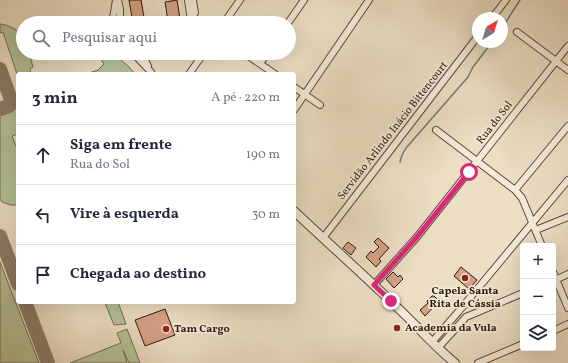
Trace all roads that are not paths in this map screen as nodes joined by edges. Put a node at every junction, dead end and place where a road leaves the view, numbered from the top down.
1 (117, 0) edge
2 (188, 0) edge
3 (193, 0) edge
4 (240, 0) edge
5 (304, 0) edge
6 (369, 0) edge
7 (506, 0) edge
8 (497, 12) edge
9 (113, 16) edge
10 (120, 16) edge
11 (229, 16) edge
12 (293, 16) edge
13 (517, 32) dead end
14 (472, 44) edge
15 (568, 46) edge
16 (139, 60) edge
17 (144, 60) edge
18 (199, 60) edge
19 (254, 60) edge
20 (263, 60) edge
21 (556, 61) junction
22 (260, 64) junction
23 (568, 70) edge
24 (150, 72) edge
25 (150, 72) edge
26 (190, 72) edge
27 (272, 72) edge
28 (296, 88) edge
29 (304, 94) junction
30 (320, 105) dead end
31 (296, 107) edge
32 (568, 126) edge
33 (436, 130) dead end
34 (477, 161) junction
35 (568, 180) edge
36 (515, 190) junction
37 (296, 213) edge
38 (568, 217) edge
39 (532, 223) junction
40 (536, 230) junction
41 (323, 238) junction
42 (541, 243) edge
43 (568, 274) edge
44 (556, 280) edge
45 (556, 282) edge
46 (374, 285) junction
47 (520, 294) edge
48 (568, 308) edge
49 (459, 311) junction
50 (466, 317) junction
51 (568, 324) edge
52 (556, 330) edge
53 (433, 340) junction
54 (520, 345) edge
55 (440, 346) junction
56 (455, 363) edge
57 (460, 363) edge
58 (478, 363) edge

1 - 9 street
1 - 10 street
2 - 3 street
4 - 11 street
5 - 12 street
6 - 29 street
7 - 8 street
13 - 21 street
14 - 41 street, Servidão Arlindo Inácio Bittencourt
15 - 21 street, Rua do Sol
16 - 24 street
17 - 25 street
18 - 26 street
19 - 22 street
20 - 22 street
21 - 23 street
21 - 34 street, Rua do Sol
22 - 27 street
28 - 29 street
29 - 30 street
29 - 31 street
32 - 36 street
33 - 34 street
34 - 36 street
34 - 46 street, Rua do Sol
35 - 39 street
36 - 39 street
37 - 41 street
38 - 40 street
39 - 40 street
39 - 49 street
40 - 42 street
41 - 46 street
43 - 44 street
45 - 48 street
46 - 53 street
47 - 50 street
49 - 50 street
49 - 53 street
50 - 55 street
51 - 52 street
53 - 55 street
54 - 58 street
55 - 56 street
55 - 57 street

